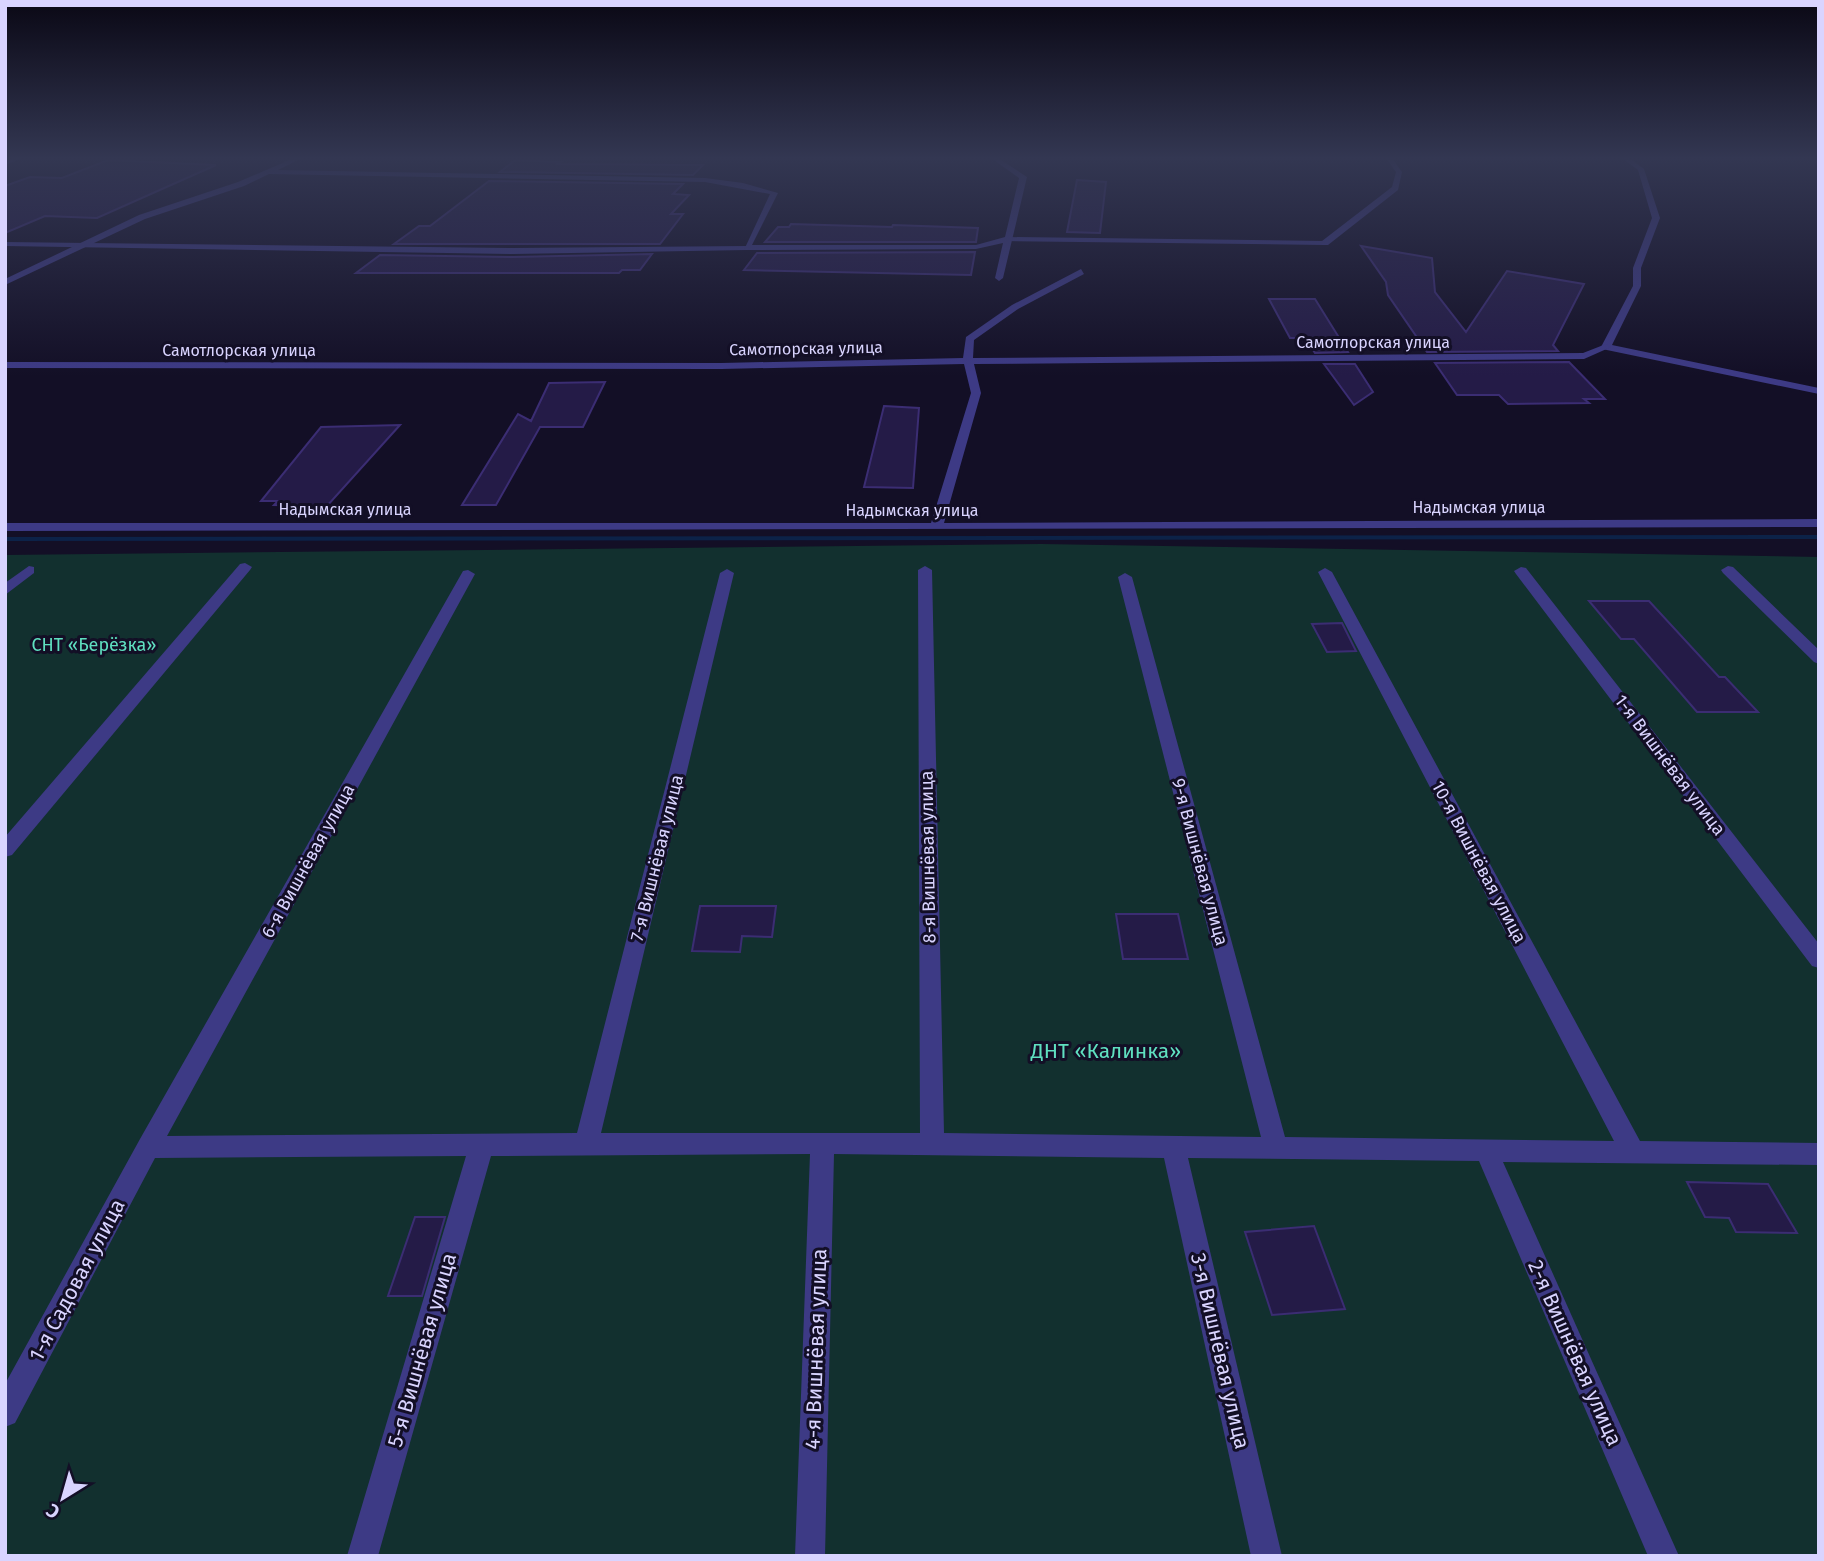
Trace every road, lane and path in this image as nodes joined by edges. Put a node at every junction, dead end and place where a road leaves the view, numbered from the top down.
1 (114, 231) edge
2 (756, 231) edge
3 (1010, 231) edge
4 (1340, 231) edge
5 (1652, 231) edge
6 (1008, 239) junction
7 (5, 244) edge
8 (78, 247) junction
9 (747, 248) junction
10 (1081, 272) dead end
11 (999, 278) dead end
12 (5, 282) edge
13 (1606, 348) junction
14 (968, 361) junction
15 (5, 365) edge
16 (1819, 391) edge
17 (1819, 523) edge
18 (5, 527) edge
19 (936, 527) junction
20 (245, 567) dead end
21 (29, 569) dead end
22 (925, 570) dead end
23 (1728, 570) dead end
24 (1521, 571) dead end
25 (1325, 572) dead end
26 (727, 573) dead end
27 (467, 574) dead end
28 (1125, 577) dead end
29 (5, 591) edge
30 (1819, 659) edge
31 (5, 850) edge
32 (1819, 960) edge
33 (587, 1142) junction
34 (482, 1143) junction
35 (822, 1143) junction
36 (932, 1143) junction
37 (1173, 1146) junction
38 (148, 1147) junction
39 (1276, 1147) junction
40 (1486, 1150) junction
41 (1633, 1152) junction
42 (1819, 1154) edge
43 (5, 1413) edge
44 (362, 1556) edge
45 (810, 1556) edge
46 (1267, 1556) edge
47 (1664, 1556) edge

1 - 8 street
2 - 9 street
3 - 6 street
4 - 6 street
5 - 13 street
6 - 9 street
6 - 11 street
7 - 8 street
8 - 9 street
8 - 12 street
10 - 14 street
13 - 14 street, Самотлорская улица
13 - 16 street
14 - 15 street, Самотлорская улица
14 - 19 street
17 - 19 street, Надымская улица
18 - 19 street, Надымская улица
20 - 31 street
21 - 29 street
22 - 36 street, 8-я Вишнёвая улица
23 - 30 street
24 - 32 street, 1-я Вишнёвая улица
25 - 41 street, 10-я Вишнёвая улица
26 - 33 street, 7-я Вишнёвая улица
27 - 38 street, 6-я Вишнёвая улица
28 - 39 street, 9-я Вишнёвая улица
33 - 34 street
33 - 35 street
34 - 38 street
34 - 44 street, 5-я Вишнёвая улица
35 - 36 street
35 - 45 street, 4-я Вишнёвая улица
36 - 37 street
37 - 39 street
37 - 46 street, 3-я Вишнёвая улица
38 - 43 street, 1-я Садовая улица
39 - 40 street
40 - 41 street
40 - 47 street, 2-я Вишнёвая улица
41 - 42 street

